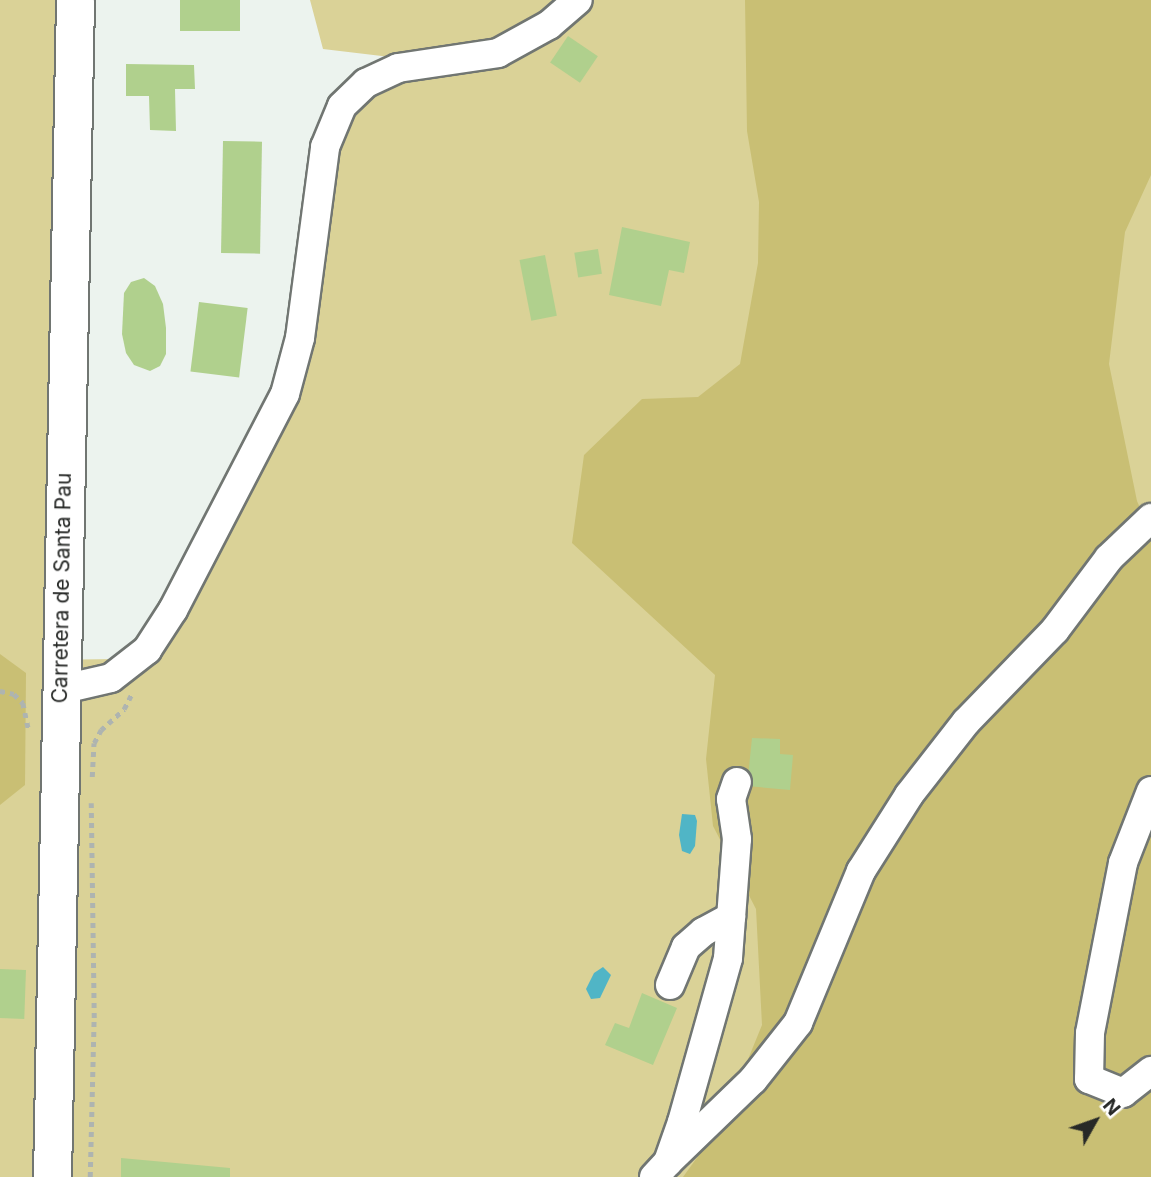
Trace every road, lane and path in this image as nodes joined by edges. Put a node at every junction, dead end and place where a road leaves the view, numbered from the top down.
1 (75, 0) edge
2 (578, 0) edge
3 (1151, 518) edge
4 (119, 672) junction
5 (60, 690) junction
6 (92, 781) dead end
7 (737, 782) dead end
8 (1151, 791) edge
9 (91, 799) dead end
10 (731, 917) junction
11 (670, 985) dead end
12 (1151, 1071) edge
13 (661, 1170) edge
14 (52, 1177) edge
15 (90, 1177) edge

1 - 5 main road, Carretera de Santa Pau
2 - 4 street
3 - 13 street
4 - 5 street
4 - 6 path
5 - 14 main road, Carretera de Santa Pau
7 - 10 street
8 - 12 street
9 - 15 path
10 - 11 street
10 - 13 street

